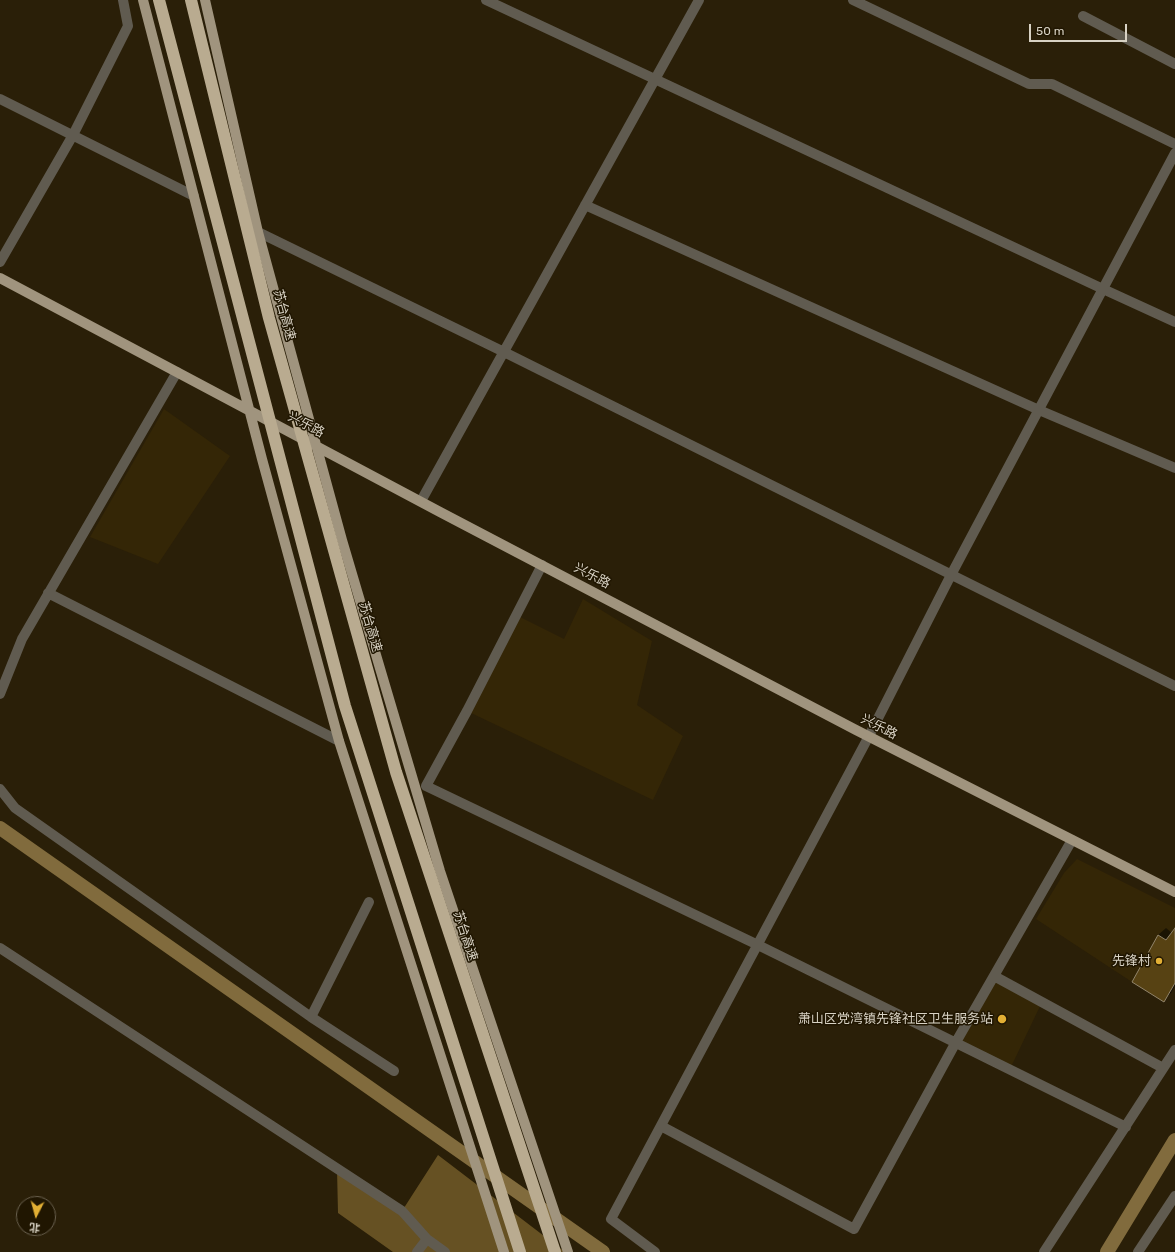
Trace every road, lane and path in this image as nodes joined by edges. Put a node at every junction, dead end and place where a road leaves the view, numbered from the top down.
1 (123, 0) edge
2 (143, 0) edge
3 (159, 0) edge
4 (191, 0) edge
5 (204, 0) edge
6 (486, 0) edge
7 (699, 0) edge
8 (853, 0) edge
9 (1083, 16) dead end
10 (1175, 64) edge
11 (655, 79) junction
12 (0, 99) edge
13 (72, 135) junction
14 (1175, 144) edge
15 (1175, 153) edge
16 (194, 196) junction
17 (585, 205) junction
18 (258, 232) junction
19 (0, 262) edge
20 (0, 278) edge
21 (1102, 289) junction
22 (1175, 322) edge
23 (504, 352) junction
24 (177, 372) junction
25 (249, 410) junction
26 (1039, 410) junction
27 (318, 446) junction
28 (1175, 468) edge
29 (421, 501) junction
30 (542, 565) junction
31 (951, 575) junction
32 (48, 594) junction
33 (1175, 686) edge
34 (0, 694) edge
35 (869, 736) junction
36 (339, 741) junction
37 (0, 789) edge
38 (1072, 840) junction
39 (1175, 892) edge
40 (369, 902) dead end
41 (758, 945) junction
42 (0, 948) edge
43 (994, 976) junction
44 (311, 1017) junction
45 (956, 1042) junction
46 (1175, 1050) edge
47 (1163, 1068) junction
48 (394, 1071) dead end
49 (661, 1126) junction
50 (1126, 1127) junction
51 (1175, 1196) edge
52 (427, 1239) junction
53 (417, 1252) edge
54 (445, 1252) edge
55 (504, 1252) edge
56 (520, 1252) edge
57 (555, 1252) edge
58 (568, 1252) edge
59 (655, 1252) edge
60 (1044, 1252) edge
61 (1138, 1252) edge

1 - 13 street
2 - 16 main road
3 - 56 highway, bridge
4 - 57 highway, 苏台高速, bridge
5 - 18 main road
6 - 11 street
7 - 11 street
8 - 14 street
9 - 10 street
11 - 17 street
11 - 21 street
12 - 13 street
13 - 16 street
13 - 19 street
15 - 21 street
16 - 25 main road
17 - 23 street
17 - 26 street
18 - 23 street
18 - 27 main road
20 - 24 main road, 兴乐路
21 - 22 street
21 - 26 street
23 - 29 street
23 - 31 street
24 - 25 main road, 兴乐路
24 - 32 street
25 - 27 main road, 兴乐路
25 - 36 main road
26 - 28 street
26 - 31 street
27 - 29 main road, 兴乐路
27 - 58 main road
29 - 30 main road, 兴乐路
30 - 35 main road, 兴乐路
30 - 41 street
31 - 33 street
31 - 35 street
32 - 34 street
32 - 36 street
35 - 38 main road, 兴乐路
35 - 41 street
36 - 55 main road
37 - 44 street
38 - 39 main road, 兴乐路
38 - 43 street
40 - 44 street
41 - 45 street
41 - 49 street
42 - 52 street
43 - 45 street
43 - 47 street
44 - 48 street
45 - 49 street
45 - 50 street
46 - 47 street
47 - 50 street
49 - 59 street
50 - 60 street
51 - 61 street
52 - 53 street
52 - 54 street

